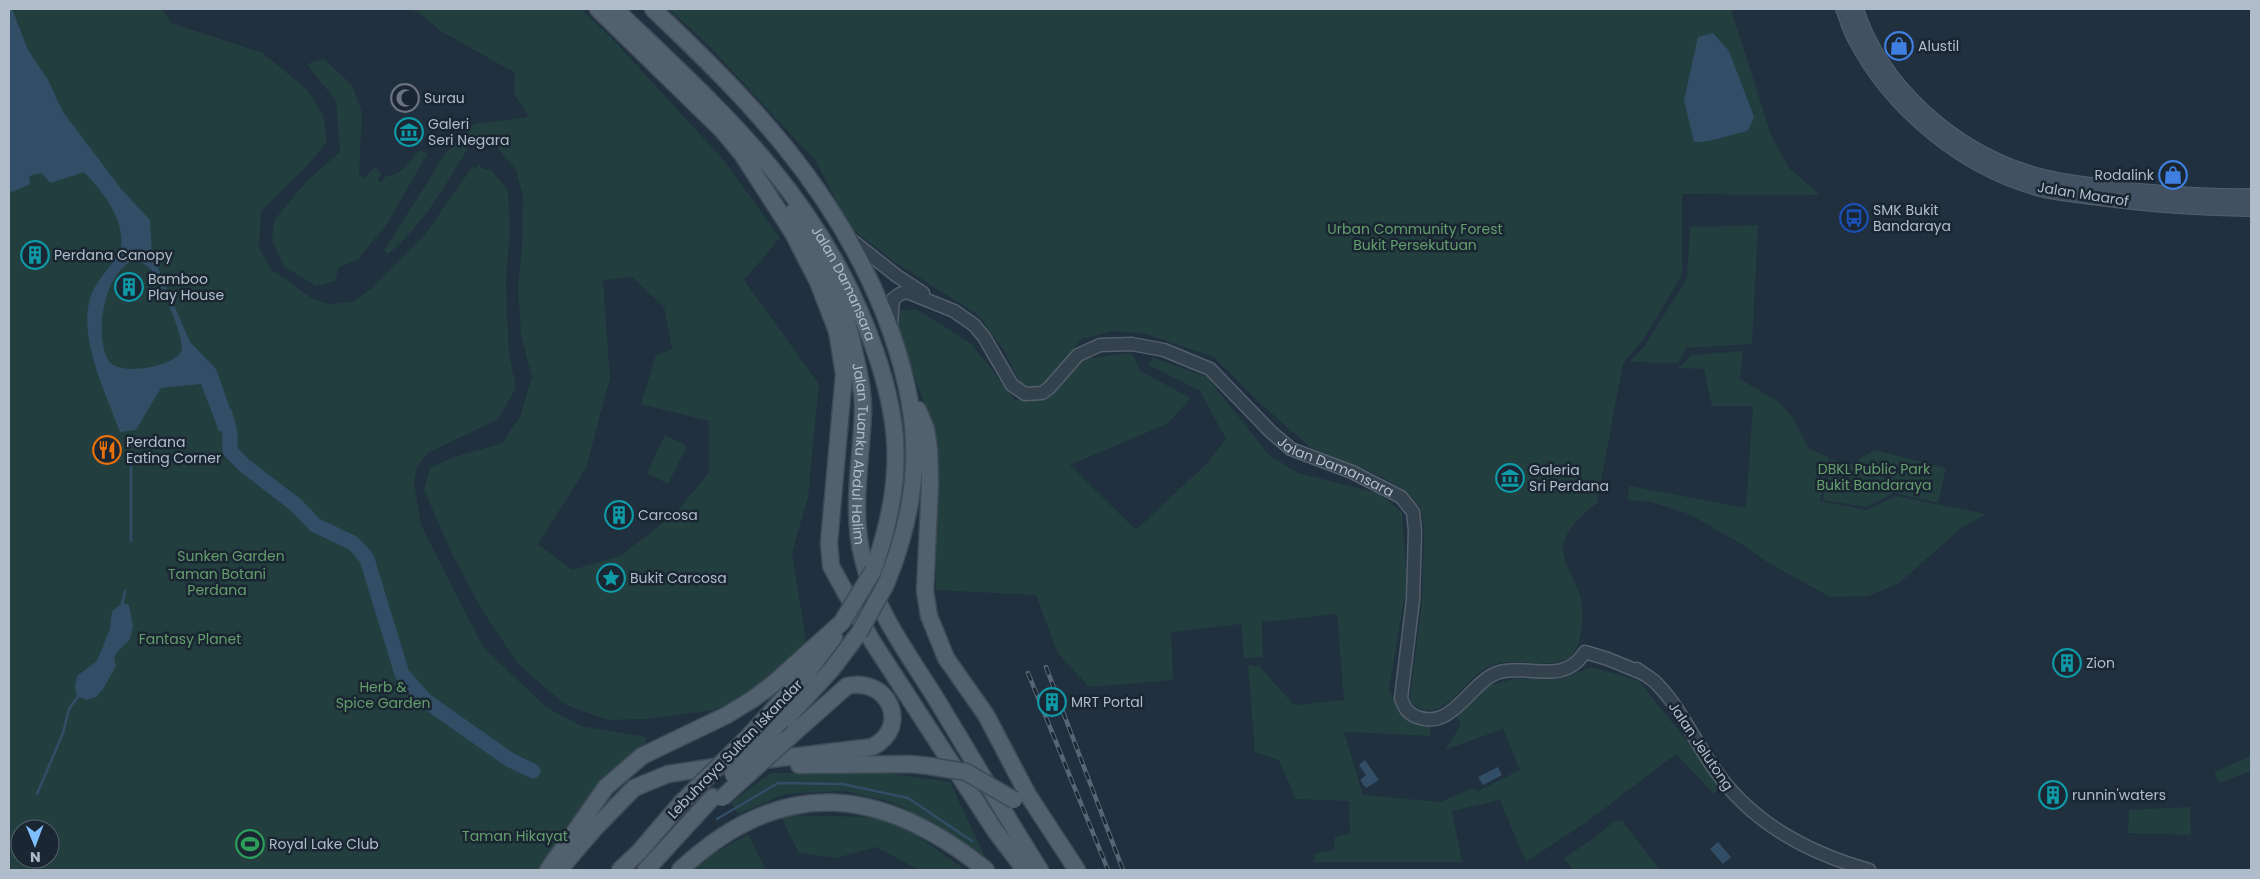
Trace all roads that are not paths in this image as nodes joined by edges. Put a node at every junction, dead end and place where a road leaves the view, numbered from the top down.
1 (598, 9) edge
2 (615, 9) edge
3 (653, 9) edge
4 (1843, 9) edge
5 (1856, 9) edge
6 (660, 53) junction
7 (2251, 196) edge
8 (2251, 209) edge
9 (849, 238) junction
10 (940, 304) junction
11 (894, 338) junction
12 (906, 375) junction
13 (842, 622) junction
14 (859, 633) joint
15 (1583, 653) junction
16 (1642, 673) junction
17 (695, 769) junction
18 (717, 798) junction
19 (595, 828) junction
20 (1050, 829) junction
21 (548, 870) edge
22 (559, 870) edge
23 (566, 870) edge
24 (620, 870) edge
25 (646, 870) edge
26 (680, 870) edge
27 (986, 870) edge
28 (1025, 870) edge
29 (1040, 870) edge
30 (1077, 870) edge
31 (1868, 870) edge

1 - 28 main road
2 - 6 main road, Jalan Damansara
3 - 9 main road, Jalan Damansara
4 - 8 main road, Jalan Maarof
5 - 7 main road, Jalan Maarof
6 - 13 main road, Jalan Damansara, bridge
6 - 29 main road, Jalan Tuanku Abdul Halim
9 - 10 street, Jalan Damansara
9 - 11 main road, Jalan Damansara
10 - 11 street, Jalan Damansara
10 - 15 street, Jalan Damansara
11 - 12 main road, Jalan Damansara
12 - 14 main road, Jalan Damansara, bridge
12 - 20 main road
13 - 21 main road
13 - 24 main road, Lebuhraya Sultan Iskandar, bridge
14 - 18 main road, Lebuhraya Sultan Iskandar, bridge
15 - 16 street, Jalan Jelutong
15 - 16 street, Jalan Jelutong
16 - 31 street, Jalan Jelutong
17 - 18 main road, bridge
17 - 19 main road
17 - 20 main road, bridge
18 - 25 main road, Lebuhraya Sultan Iskandar
19 - 22 main road
19 - 23 main road
20 - 30 main road
26 - 27 main road

